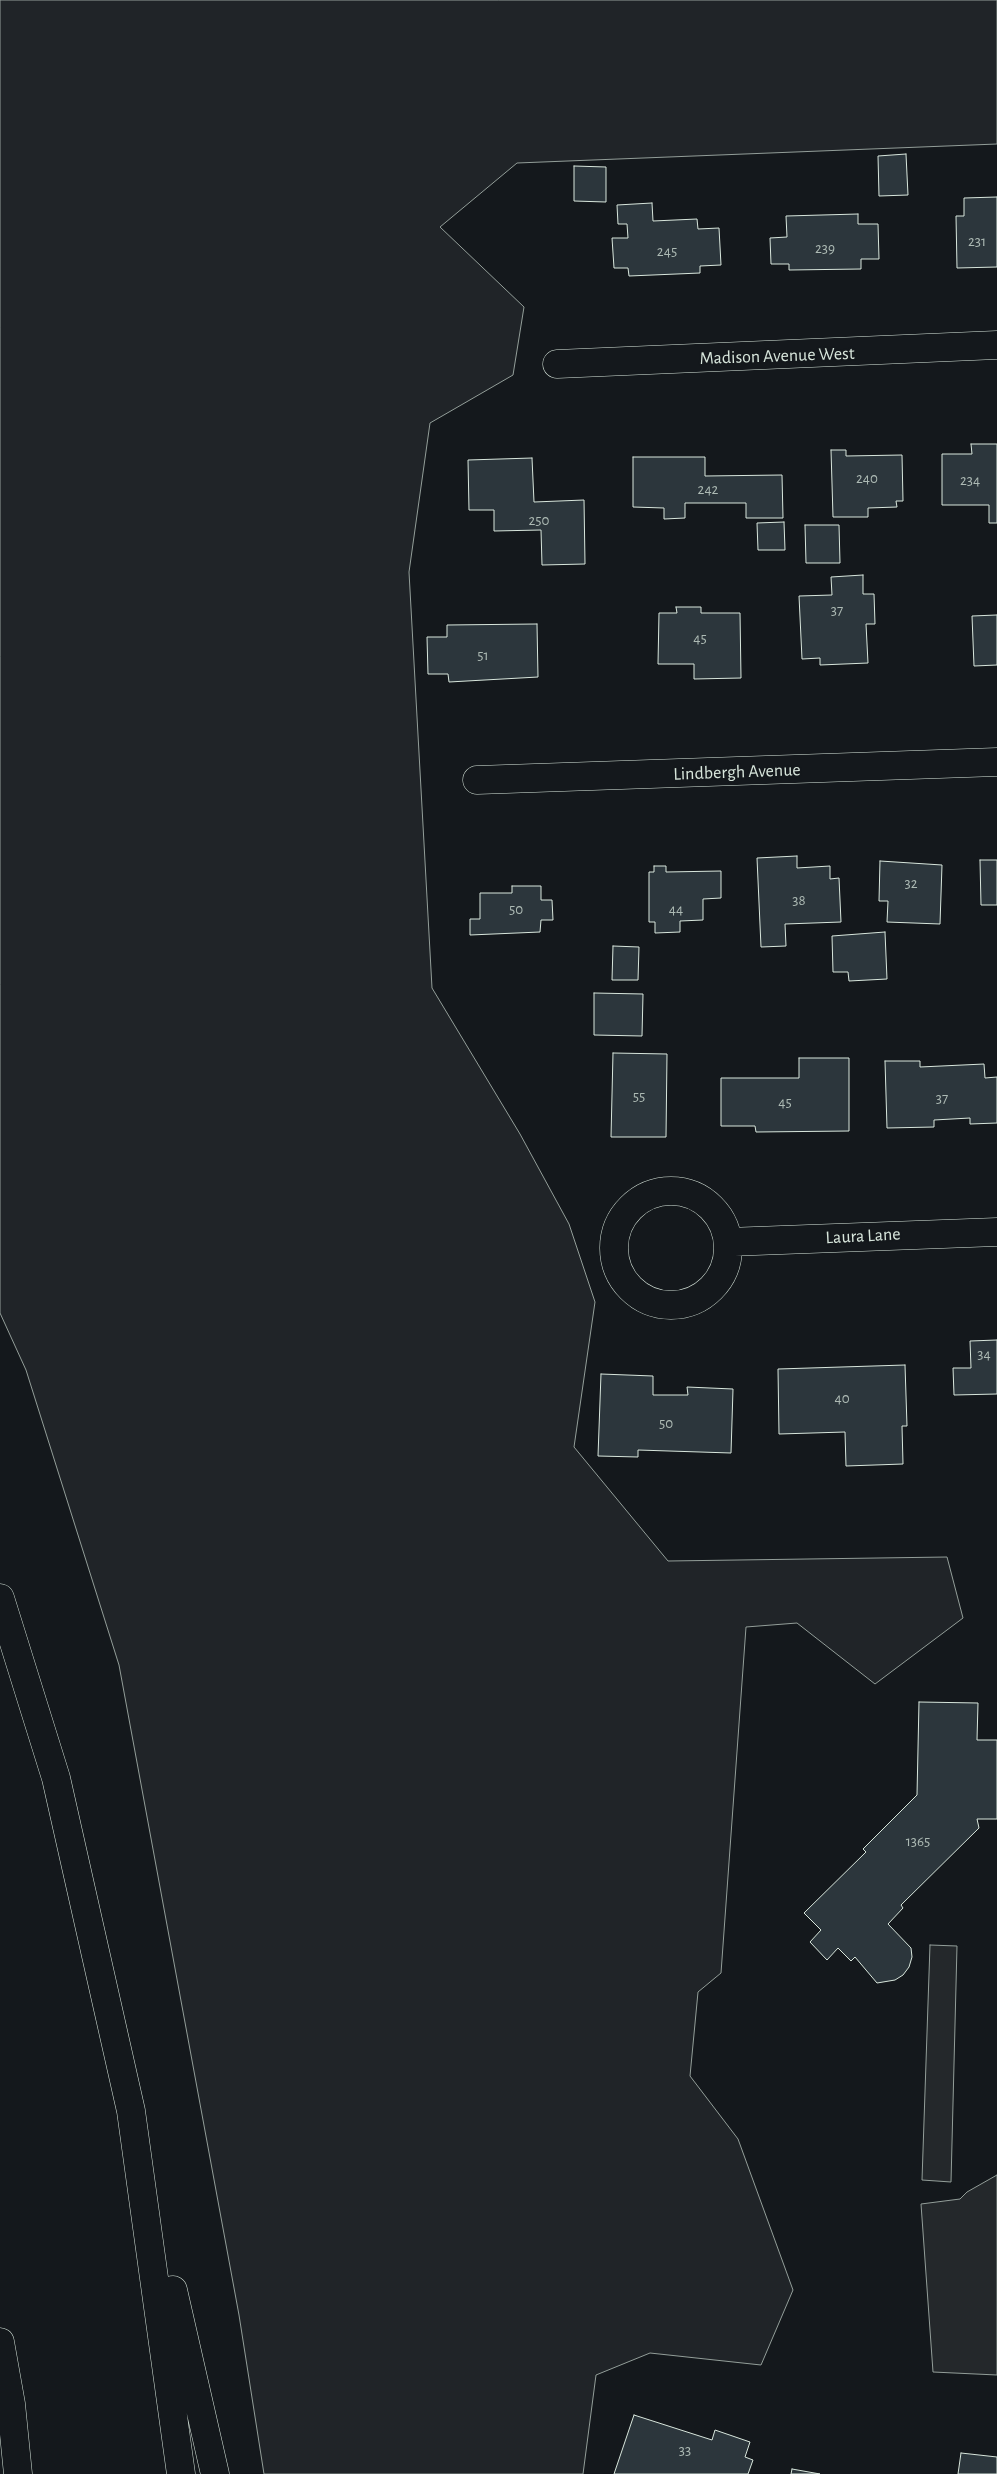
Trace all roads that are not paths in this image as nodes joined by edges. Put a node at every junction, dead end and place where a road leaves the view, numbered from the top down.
1 (997, 345) edge
2 (557, 364) dead end
3 (997, 762) edge
4 (478, 780) dead end
5 (997, 1232) edge
6 (728, 1242) junction
7 (0, 1598) edge
8 (132, 2111) junction
9 (0, 2342) edge
10 (0, 2364) edge
11 (11, 2404) junction
12 (18, 2474) edge
13 (181, 2474) edge
14 (215, 2474) edge

1 - 2 main road, Madison Avenue West
3 - 4 main road, Lindbergh Avenue
5 - 6 main road, Laura Lane
6 - 6 main road
7 - 8 main road
8 - 13 main road
8 - 14 main road
9 - 11 main road
10 - 11 main road
11 - 12 main road

